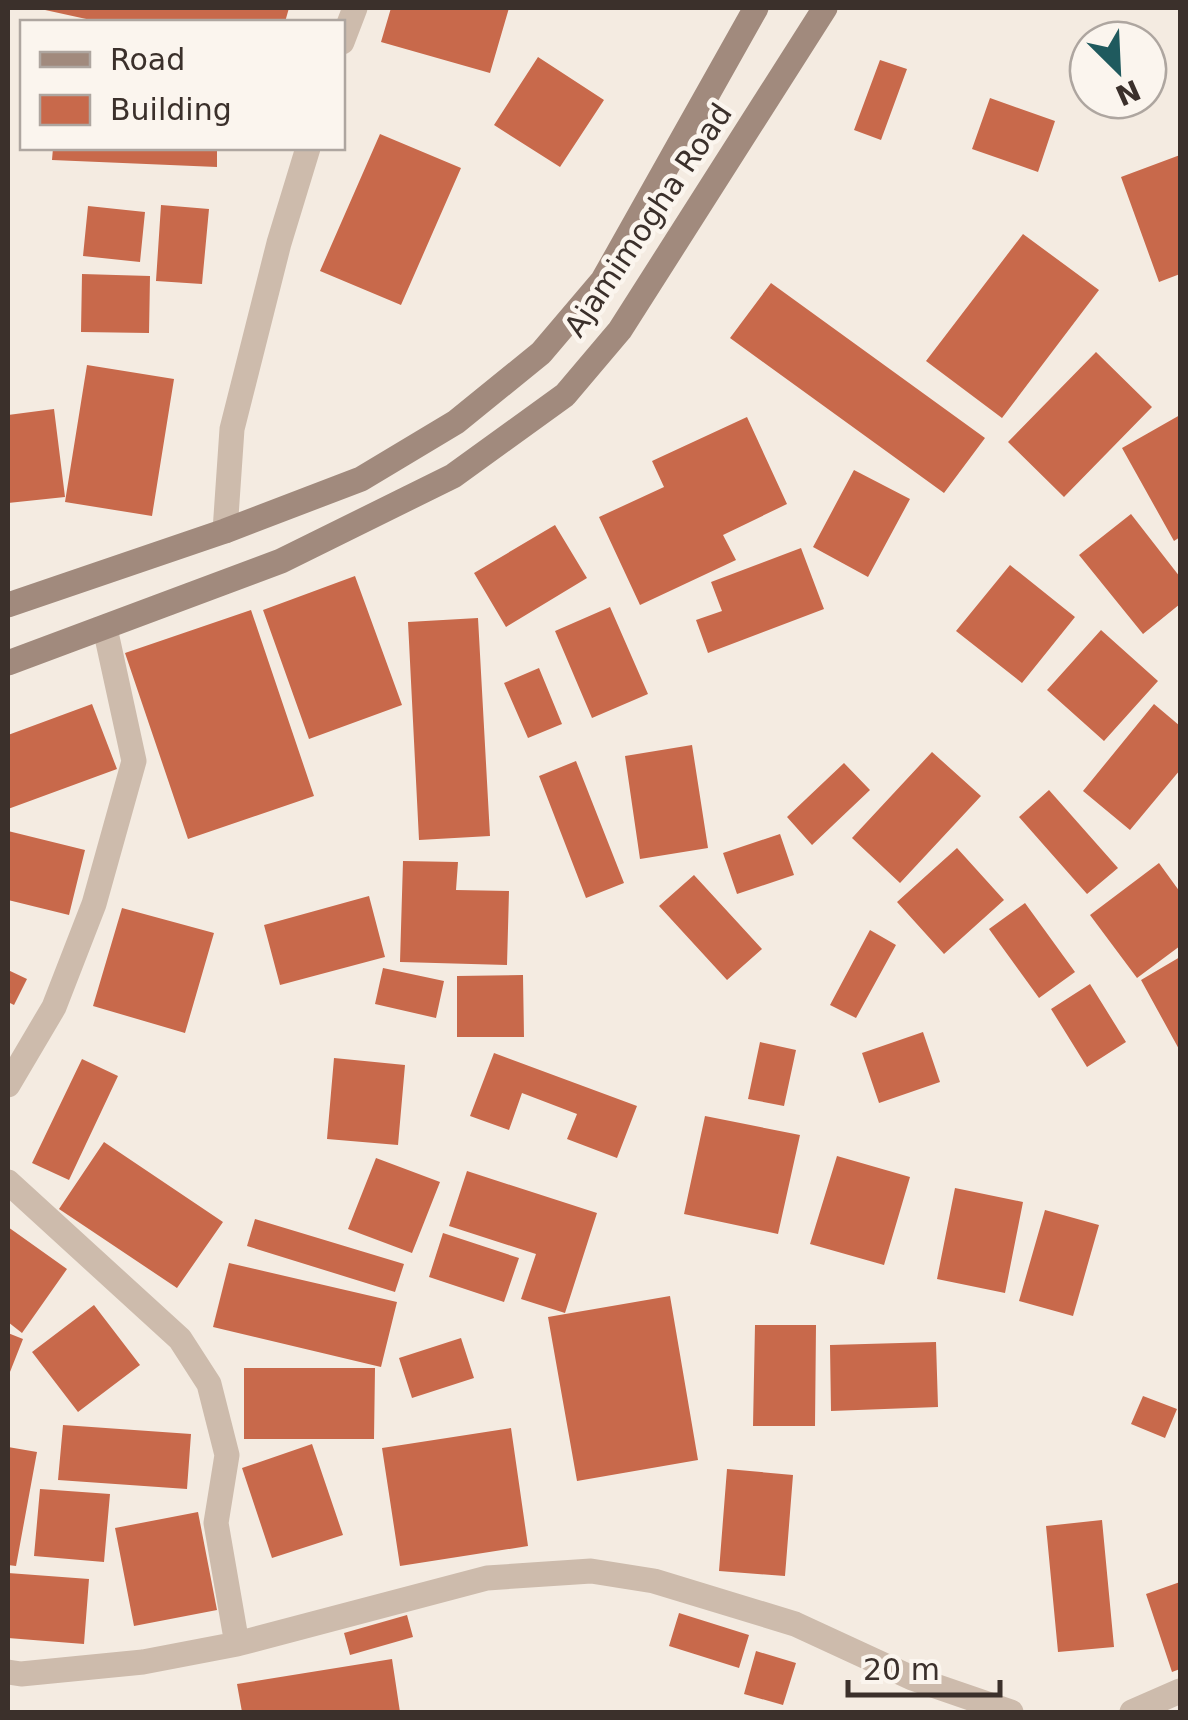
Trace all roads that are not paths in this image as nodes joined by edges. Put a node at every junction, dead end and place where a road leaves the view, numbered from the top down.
1 (356, 8) edge
2 (756, 8) edge
3 (825, 8) edge
4 (345, 35) edge
5 (307, 150) edge
6 (225, 531) junction
7 (8, 605) edge
8 (105, 628) junction
9 (8, 664) edge
10 (8, 1086) edge
11 (8, 1182) edge
12 (237, 1644) junction
13 (8, 1672) edge
14 (1180, 1691) edge
15 (1011, 1712) edge
16 (1132, 1712) edge

1 - 4 street
2 - 6 main road, Ajamimogha Road
3 - 8 main road, Ajamimogha Road
5 - 6 street
6 - 7 main road, Ajamimogha Road
8 - 9 main road, Ajamimogha Road
8 - 10 street
11 - 12 street
12 - 13 street
12 - 15 street
14 - 16 street

